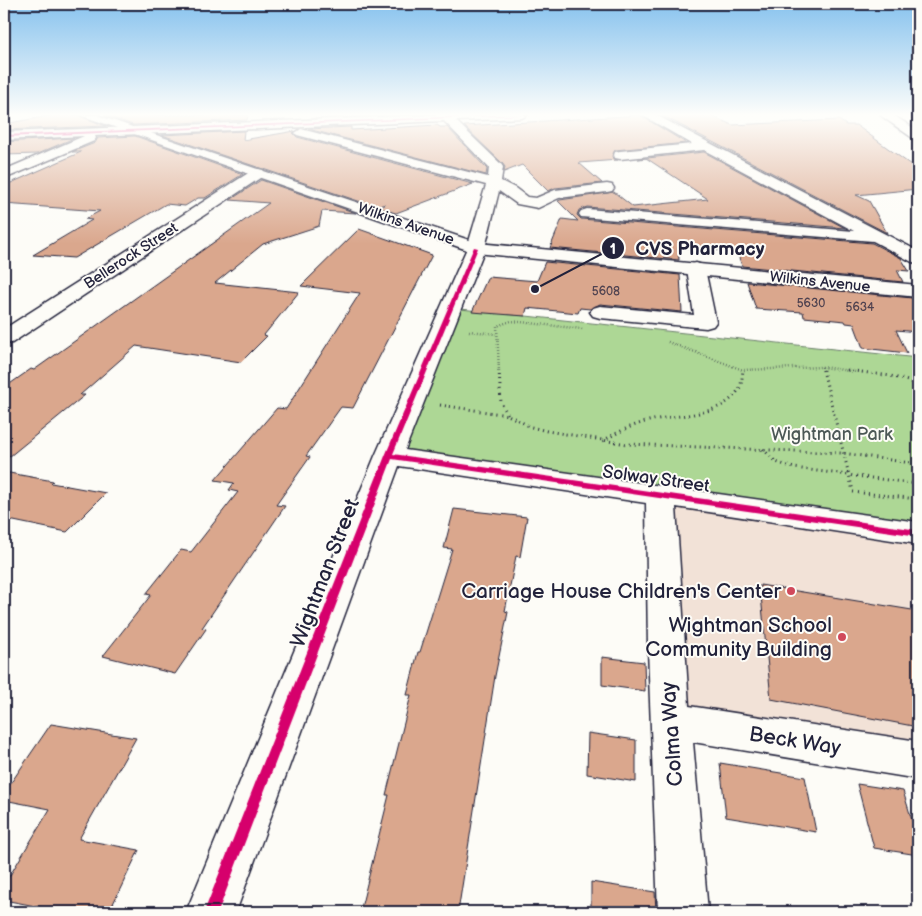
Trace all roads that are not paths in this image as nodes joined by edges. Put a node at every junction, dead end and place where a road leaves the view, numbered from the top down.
1 (45, 158) edge
2 (212, 158) edge
3 (405, 158) edge
4 (487, 158) edge
5 (728, 158) edge
6 (258, 173) junction
7 (4, 175) edge
8 (494, 183) junction
9 (607, 188) dead end
10 (587, 214) dead end
11 (881, 238) junction
12 (476, 248) junction
13 (918, 258) edge
14 (696, 270) junction
15 (918, 291) edge
16 (600, 312) dead end
17 (4, 338) edge
18 (389, 456) junction
19 (661, 495) junction
20 (918, 533) edge
21 (671, 721) junction
22 (918, 760) edge
23 (211, 912) edge
24 (683, 912) edge

1 - 7 street
2 - 6 street, Wilkins Avenue
3 - 8 street
4 - 8 street, Wightman Street
5 - 11 street
6 - 12 street, Wilkins Avenue
6 - 17 street, Bellerock Street
8 - 9 street
8 - 12 street, Wightman Street
10 - 11 street
11 - 13 street
12 - 14 street, Wilkins Avenue
12 - 18 street, Wightman Street
14 - 15 street, Wilkins Avenue
14 - 16 street
18 - 19 street, Solway Street
18 - 23 street, Wightman Street
19 - 20 street, Solway Street
19 - 21 street, Colma Way
21 - 22 street, Beck Way
21 - 24 street, Colma Way

